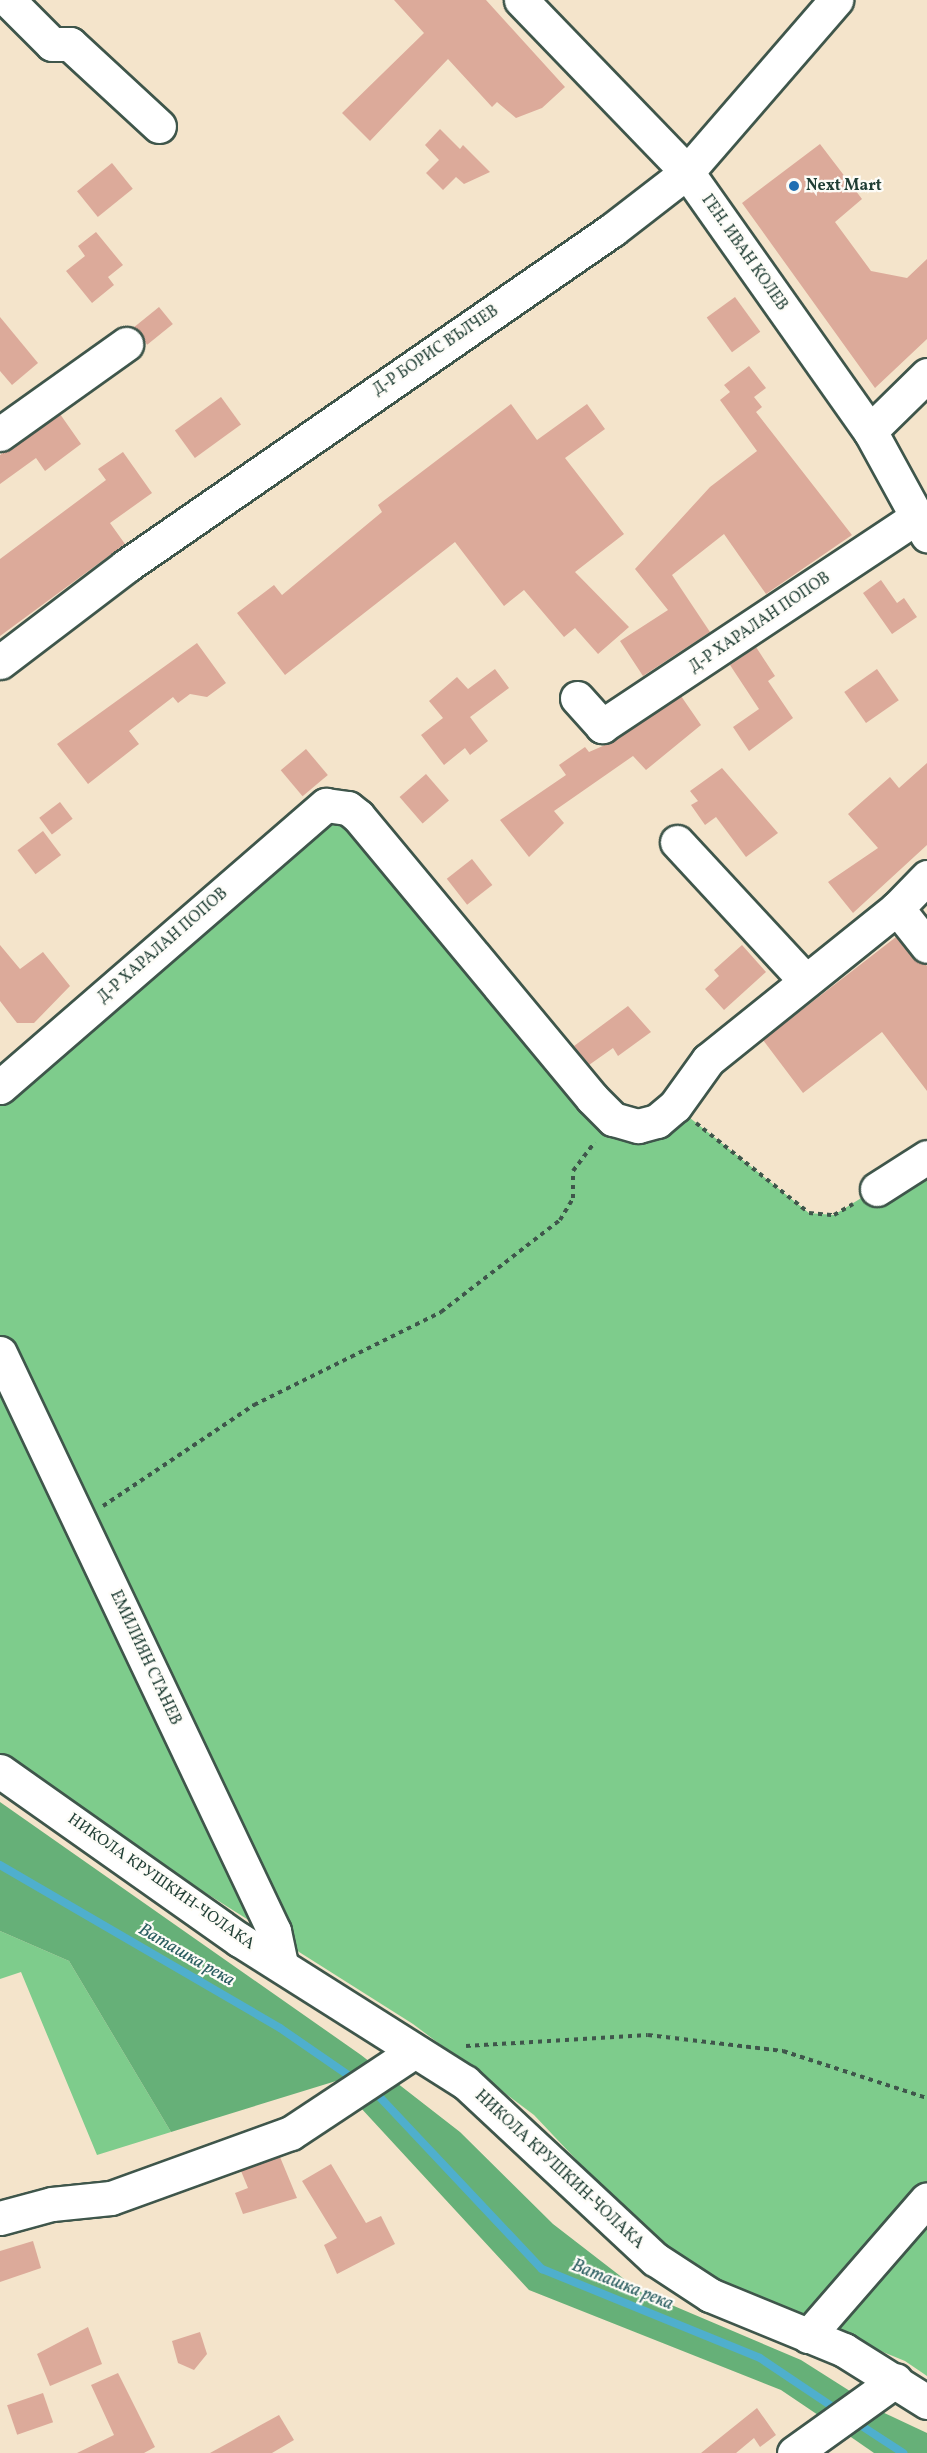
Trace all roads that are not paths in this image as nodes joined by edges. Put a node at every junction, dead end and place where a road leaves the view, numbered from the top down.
1 (8, 0) edge
2 (521, 0) edge
3 (836, 0) edge
4 (159, 126) dead end
5 (687, 172) junction
6 (126, 344) dead end
7 (927, 375) edge
8 (870, 431) junction
9 (0, 434) edge
10 (921, 526) edge
11 (0, 662) edge
12 (578, 698) dead end
13 (677, 842) dead end
14 (927, 877) edge
15 (897, 908) junction
16 (927, 946) edge
17 (804, 979) junction
18 (0, 1087) edge
19 (927, 1157) edge
20 (877, 1189) road end
21 (0, 1353) edge
22 (0, 1771) edge
23 (281, 1965) junction
24 (412, 2053) junction
25 (927, 2199) edge
26 (0, 2218) edge
27 (808, 2336) junction
28 (896, 2380) junction
29 (927, 2402) edge
30 (794, 2453) edge

1 - 4 street
2 - 5 street, ГЕН. ИВАН КОЛЕВ
3 - 5 street, Д-Р БОРИС ВЪЛЧЕВ
5 - 8 street, ГЕН. ИВАН КОЛЕВ
5 - 11 street, Д-Р БОРИС ВЪЛЧЕВ
6 - 9 street
7 - 8 street
8 - 10 street, ГЕН. ИВАН КОЛЕВ
10 - 12 street, Д-Р ХАРАЛАН ПОПОВ
13 - 17 street
14 - 15 street
15 - 16 street
15 - 17 street
17 - 18 street, Д-Р ХАРАЛАН ПОПОВ
19 - 20 street
21 - 23 street, ЕМИЛИЯН СТАНЕВ
22 - 23 street, НИКОЛА КРУШКИН-ЧОЛАКА
23 - 24 street, НИКОЛА КРУШКИН-ЧОЛАКА
24 - 26 street
24 - 27 street, НИКОЛА КРУШКИН-ЧОЛАКА
25 - 27 street
27 - 28 street, НИКОЛА КРУШКИН-ЧОЛАКА
28 - 29 street, НИКОЛА КРУШКИН-ЧОЛАКА
28 - 30 street

